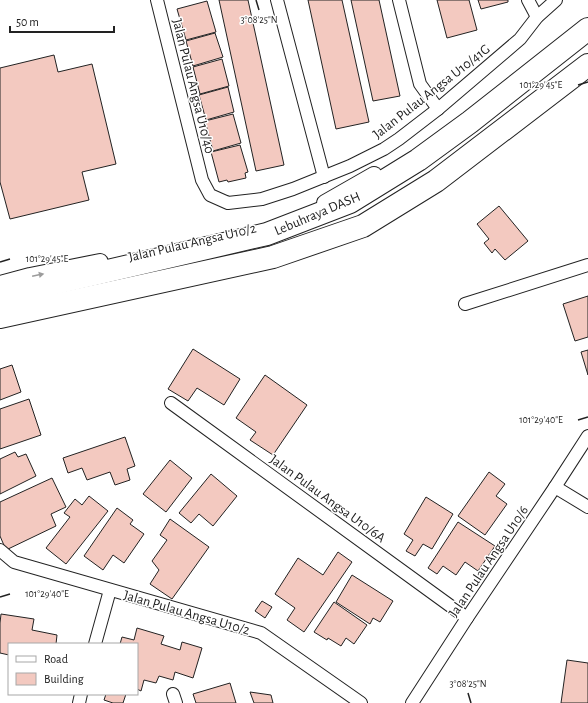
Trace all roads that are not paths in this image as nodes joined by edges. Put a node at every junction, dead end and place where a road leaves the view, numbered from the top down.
1 (157, 0) edge
2 (277, 0) edge
3 (399, 0) edge
4 (528, 0) edge
5 (556, 0) edge
6 (537, 17) junction
7 (588, 18) edge
8 (588, 29) edge
9 (588, 58) edge
10 (588, 65) edge
11 (438, 109) junction
12 (324, 177) junction
13 (202, 180) joint
14 (588, 265) edge
15 (0, 284) edge
16 (0, 296) edge
17 (465, 304) dead end
18 (0, 309) edge
19 (0, 317) edge
20 (171, 403) dead end
21 (588, 436) edge
22 (555, 487) junction
23 (588, 507) edge
24 (0, 550) edge
25 (110, 590) junction
26 (467, 618) junction
27 (95, 643) edge
28 (361, 703) edge
29 (412, 703) edge

1 - 13 street, Jalan Pulau Angsa U10/40
2 - 12 street
3 - 11 street
4 - 6 street
5 - 6 street, Jalan Pulau Angsa U10/41G
6 - 11 street, Jalan Pulau Angsa U10/41G
15 -> 7 street, Jalan Pulau Angsa U10/2
8 - 16 highway, Lebuhraya DASH
9 - 18 street, Jalan Pulau Angsa U10/2
10 - 19 highway, Lebuhraya DASH
11 - 12 street, Jalan Pulau Angsa U10/41G
12 - 13 street, Jalan Pulau Angsa U10/41G
14 - 17 street
20 - 26 street, Jalan Pulau Angsa U10/6A
21 - 22 street, Jalan Pulau Angsa U10/6
22 - 23 street
22 - 26 street, Jalan Pulau Angsa U10/6
24 - 25 street, Jalan Pulau Angsa U10/2
25 - 27 street
25 - 28 street, Jalan Pulau Angsa U10/2
26 - 29 street, Jalan Pulau Angsa U10/6

